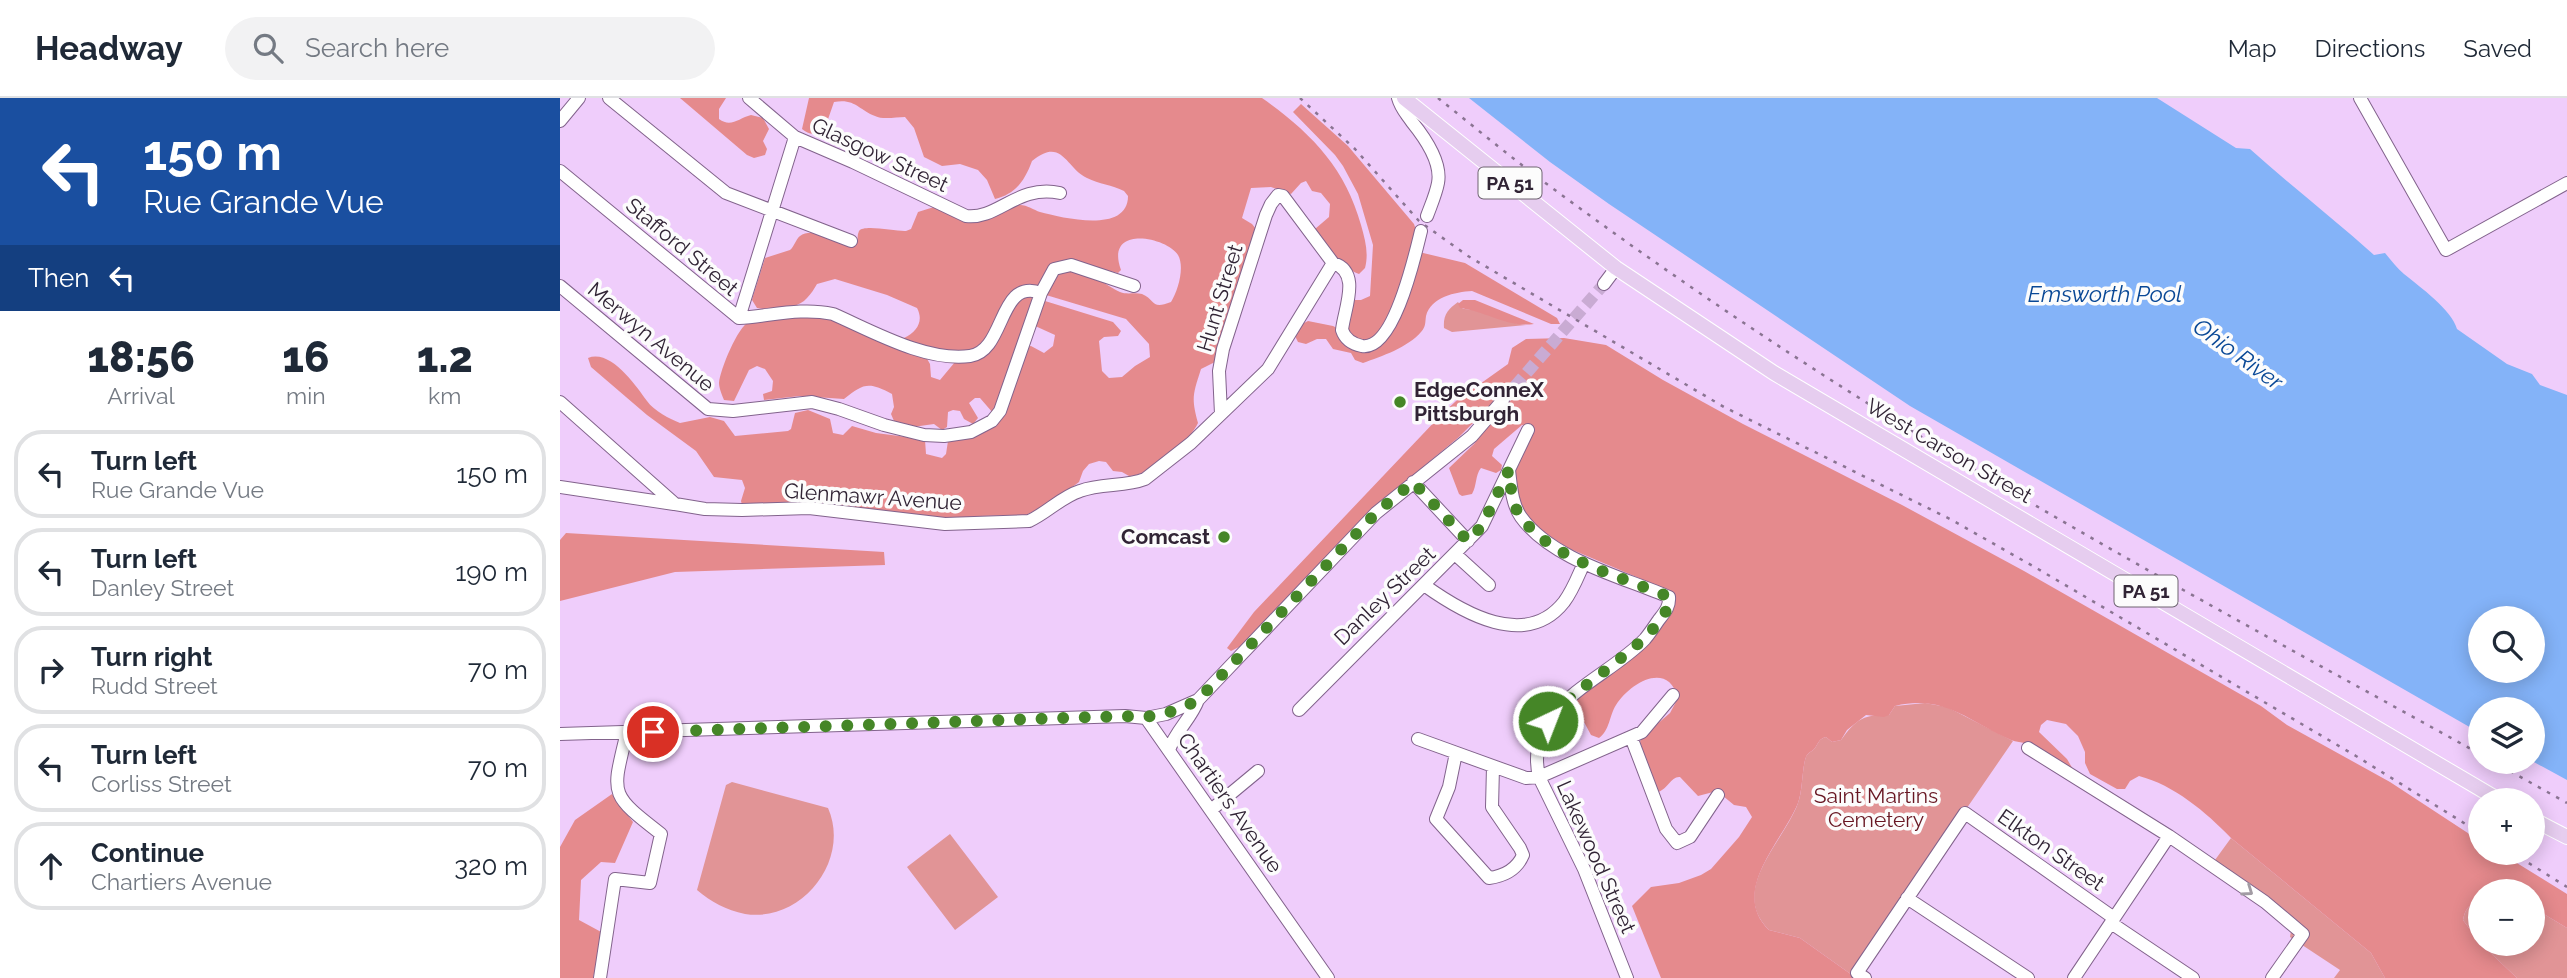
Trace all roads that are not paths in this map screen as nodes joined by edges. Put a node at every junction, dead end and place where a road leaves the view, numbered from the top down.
1 (579, 98) edge
2 (609, 98) edge
3 (749, 98) edge
4 (1398, 98) edge
5 (1404, 98) edge
6 (2360, 98) edge
7 (560, 121) edge
8 (795, 137) junction
9 (560, 171) edge
10 (2567, 183) edge
11 (1060, 193) dead end
12 (772, 212) junction
13 (1427, 216) dead end
14 (1421, 231) dead end
15 (850, 241) dead end
16 (1333, 263) junction
17 (1616, 268) junction
18 (1604, 284) tunnel mouth
19 (560, 286) edge
20 (1134, 286) dead end
21 (1041, 293) junction
22 (739, 318) junction
23 (1503, 400) tunnel mouth
24 (560, 402) edge
25 (1221, 414) junction
26 (1528, 430) dead end
27 (1509, 470) junction
28 (1413, 482) junction
29 (560, 487) edge
30 (675, 504) junction
31 (1468, 541) junction
32 (1455, 554) junction
33 (1584, 563) junction
34 (1489, 585) dead end
35 (1424, 586) junction
36 (1673, 695) dead end
37 (1198, 700) junction
38 (1299, 710) dead end
39 (1146, 718) junction
40 (627, 732) junction
41 (560, 734) edge
42 (1631, 737) junction
43 (1418, 739) dead end
44 (2028, 748) dead end
45 (1169, 750) junction
46 (1456, 753) junction
47 (1493, 767) junction
48 (1258, 771) dead end
49 (1539, 777) junction
50 (2479, 788) edge
51 (1718, 795) dead end
52 (1212, 810) junction
53 (2545, 826) edge
54 (2169, 836) junction
55 (2567, 837) edge
56 (1907, 898) junction
57 (2112, 920) junction
58 (1861, 975) edge
59 (600, 978) edge
60 (1328, 978) edge
61 (1627, 978) edge
62 (2028, 978) edge
63 (2074, 978) edge
64 (2193, 978) edge
65 (2272, 978) edge

1 - 7 street
2 - 12 street
3 - 8 street, Glasgow Street
4 - 13 street
5 - 17 main road, West Carson Street / PA 51
6 - 10 street
8 - 11 street, Glasgow Street
8 - 12 street
9 - 22 street, Stafford Street
12 - 15 street
12 - 22 street
14 - 16 street
16 - 25 street, Glenmawr Avenue
16 - 25 street, Hunt Street
17 - 18 street
17 - 50 main road, West Carson Street / PA 51
19 - 21 street, Merwyn Avenue
20 - 21 street, Merwyn Avenue
21 - 22 street, Stafford Street
23 - 28 street
24 - 30 street
25 - 30 street, Glenmawr Avenue
26 - 27 street, Danley Street
27 - 31 street, Danley Street
27 - 33 street
28 - 31 street
28 - 37 street
29 - 30 street, Glenmawr Avenue
31 - 32 street, Danley Street
32 - 34 street
32 - 35 street, Danley Street
33 - 35 street
33 - 49 street, Lakewood Street
35 - 38 street, Danley Street
36 - 42 street
37 - 39 street
37 - 45 street
39 - 40 street
39 - 45 street, Chartiers Avenue
40 - 41 street
40 - 59 street
42 - 49 street
42 - 51 street
43 - 46 street
44 - 54 street
45 - 52 street, Chartiers Avenue
46 - 47 street
46 - 47 street
47 - 49 street
48 - 52 street
49 - 61 street, Lakewood Street
52 - 60 street, Chartiers Avenue
53 - 55 main road
54 - 57 street
54 -> 65 street
56 - 57 street, Elkton Street
56 - 58 street
56 - 62 street
57 - 63 street
57 - 64 street, Elkton Street

